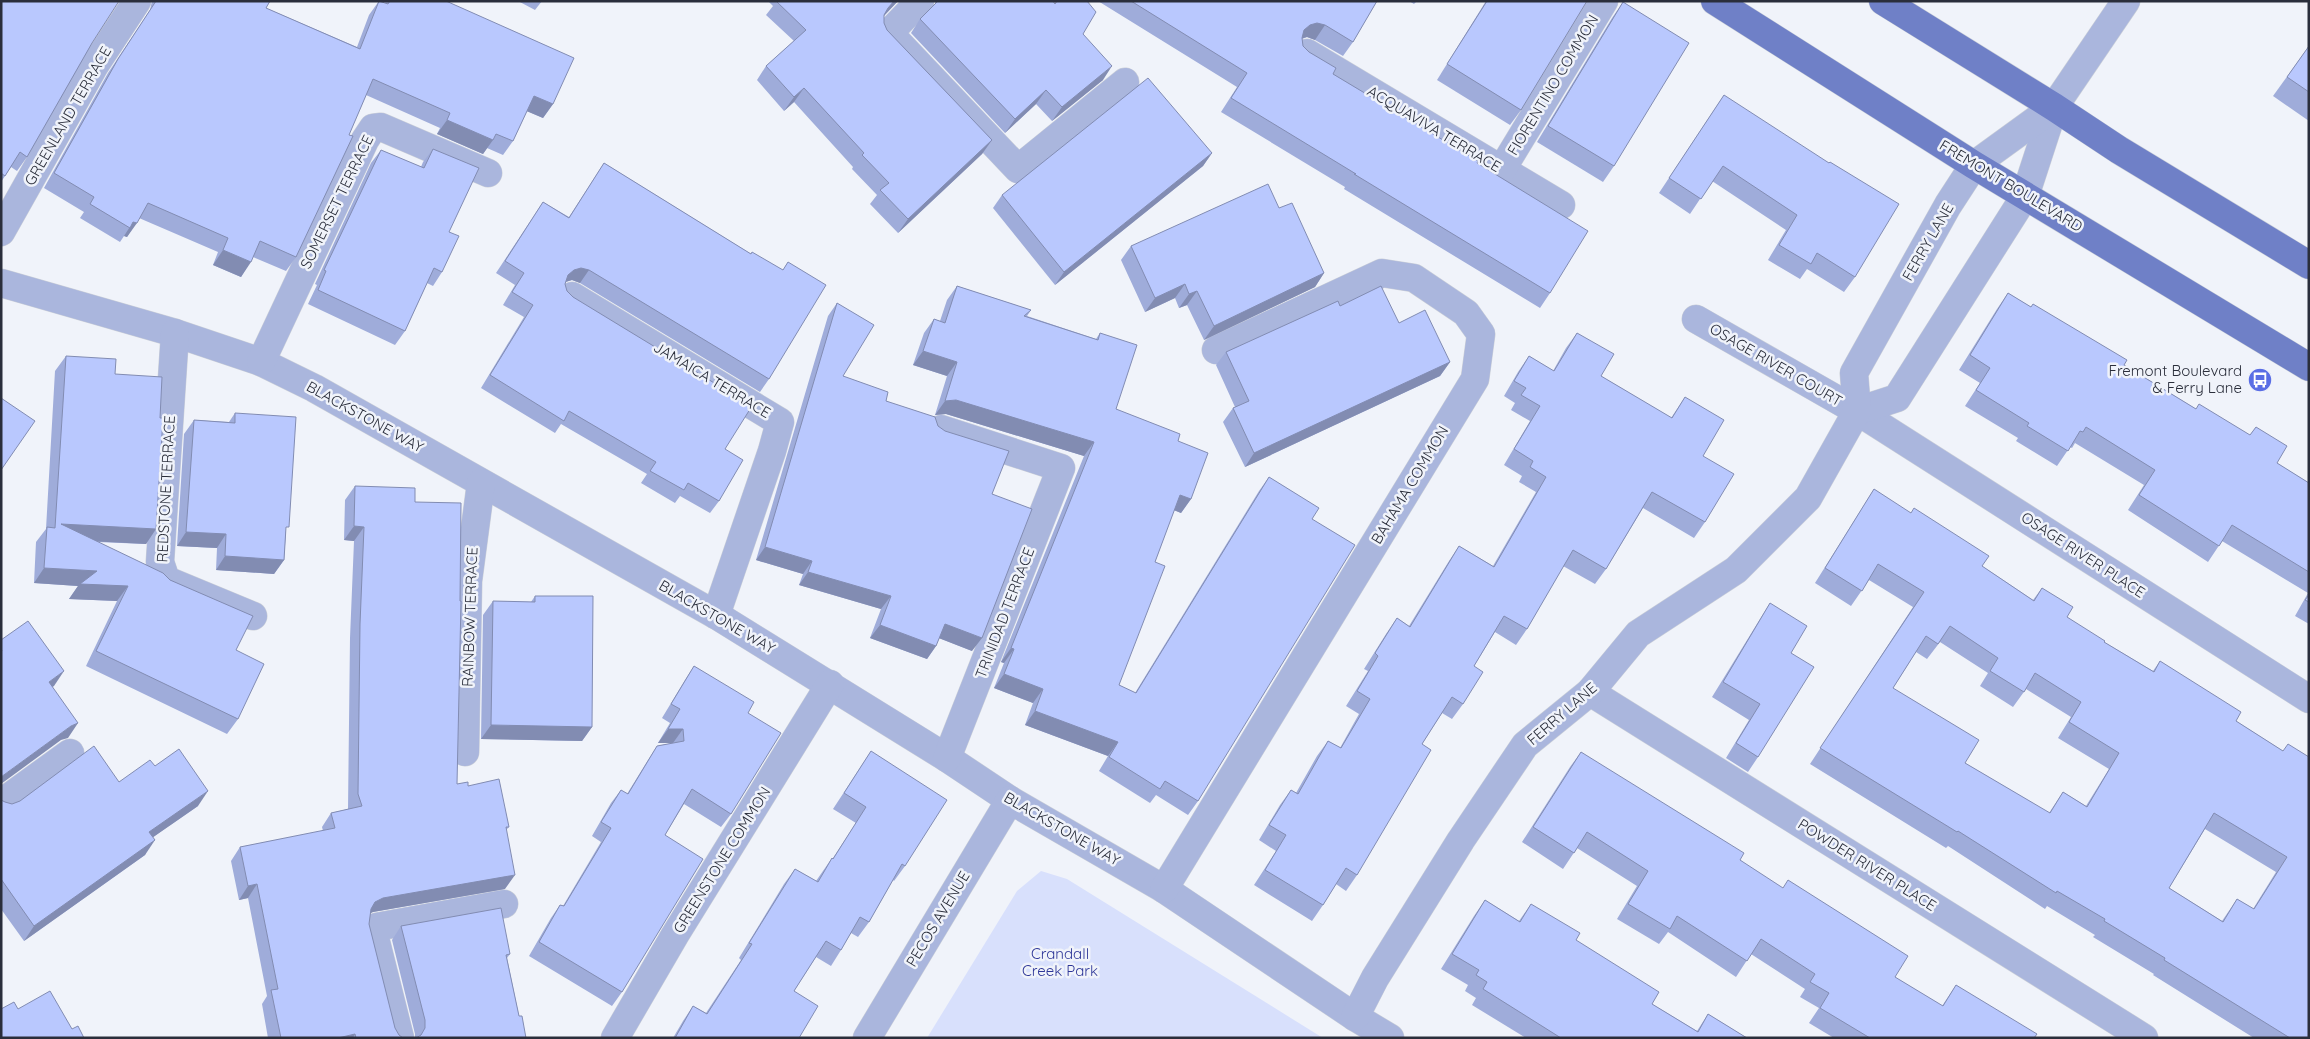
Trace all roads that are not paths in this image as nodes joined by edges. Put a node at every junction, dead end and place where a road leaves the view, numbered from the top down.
1 (137, 1) edge
2 (920, 1) edge
3 (1604, 1) edge
4 (1715, 1) edge
5 (1883, 1) edge
6 (2126, 1) edge
7 (1307, 53) edge
8 (1125, 82) dead end
9 (2054, 107) junction
10 (1974, 165) junction
11 (1502, 169) junction
12 (488, 174) dead end
13 (2024, 196) junction
14 (1561, 205) dead end
15 (1, 232) edge
16 (2309, 265) edge
17 (1, 283) edge
18 (572, 296) edge
19 (1696, 319) dead end
20 (175, 333) junction
21 (1216, 350) dead end
22 (261, 362) junction
23 (2309, 367) edge
24 (1857, 411) junction
25 (941, 429) edge
26 (481, 483) junction
27 (716, 614) junction
28 (253, 616) edge
29 (830, 684) junction
30 (1590, 692) junction
31 (2309, 699) edge
32 (465, 752) dead end
33 (70, 753) dead end
34 (947, 758) junction
35 (1010, 800) junction
36 (1, 803) edge
37 (1164, 889) junction
38 (504, 904) dead end
39 (1355, 1017) junction
40 (400, 1038) edge
41 (615, 1038) edge
42 (867, 1038) edge
43 (1390, 1038) edge
44 (2144, 1038) edge

1 - 15 street, GREENLAND TERRACE
2 - 8 street
3 - 11 street, FIORENTINO COMMON
4 - 10 main road, FREMONT BOULEVARD
5 - 9 main road
6 - 9 street, FERRY LANE
7 - 11 street, ACQUAVIVA TERRACE
9 - 10 street, FERRY LANE
9 - 13 street, FERRY LANE
9 - 16 main road
10 - 13 main road, FREMONT BOULEVARD
10 - 24 street, FERRY LANE
11 - 14 street, ACQUAVIVA TERRACE
12 - 22 street, SOMERSET TERRACE
13 - 23 main road, FREMONT BOULEVARD
13 - 24 street, FERRY LANE
17 - 20 street, BLACKSTONE WAY
18 - 27 street, JAMAICA TERRACE
19 - 24 street, OSAGE RIVER COURT
20 - 22 street, BLACKSTONE WAY
20 - 28 street, REDSTONE TERRACE
21 - 37 street, BAHAMA COMMON
22 - 26 street, BLACKSTONE WAY
24 - 30 street, FERRY LANE
24 - 31 street, OSAGE RIVER PLACE
25 - 34 street, TRINIDAD TERRACE
26 - 27 street, BLACKSTONE WAY
26 - 32 street, RAINBOW TERRACE
27 - 29 street, BLACKSTONE WAY
29 - 34 street, BLACKSTONE WAY
29 - 41 street, GREENSTONE COMMON
30 - 39 street, FERRY LANE
30 - 44 street, POWDER RIVER PLACE
33 - 36 street
34 - 35 street, BLACKSTONE WAY
35 - 37 street, BLACKSTONE WAY
35 - 42 street, PECOS AVENUE
37 - 39 street, BLACKSTONE WAY
38 - 40 street
39 - 43 street, BLACKSTONE WAY

